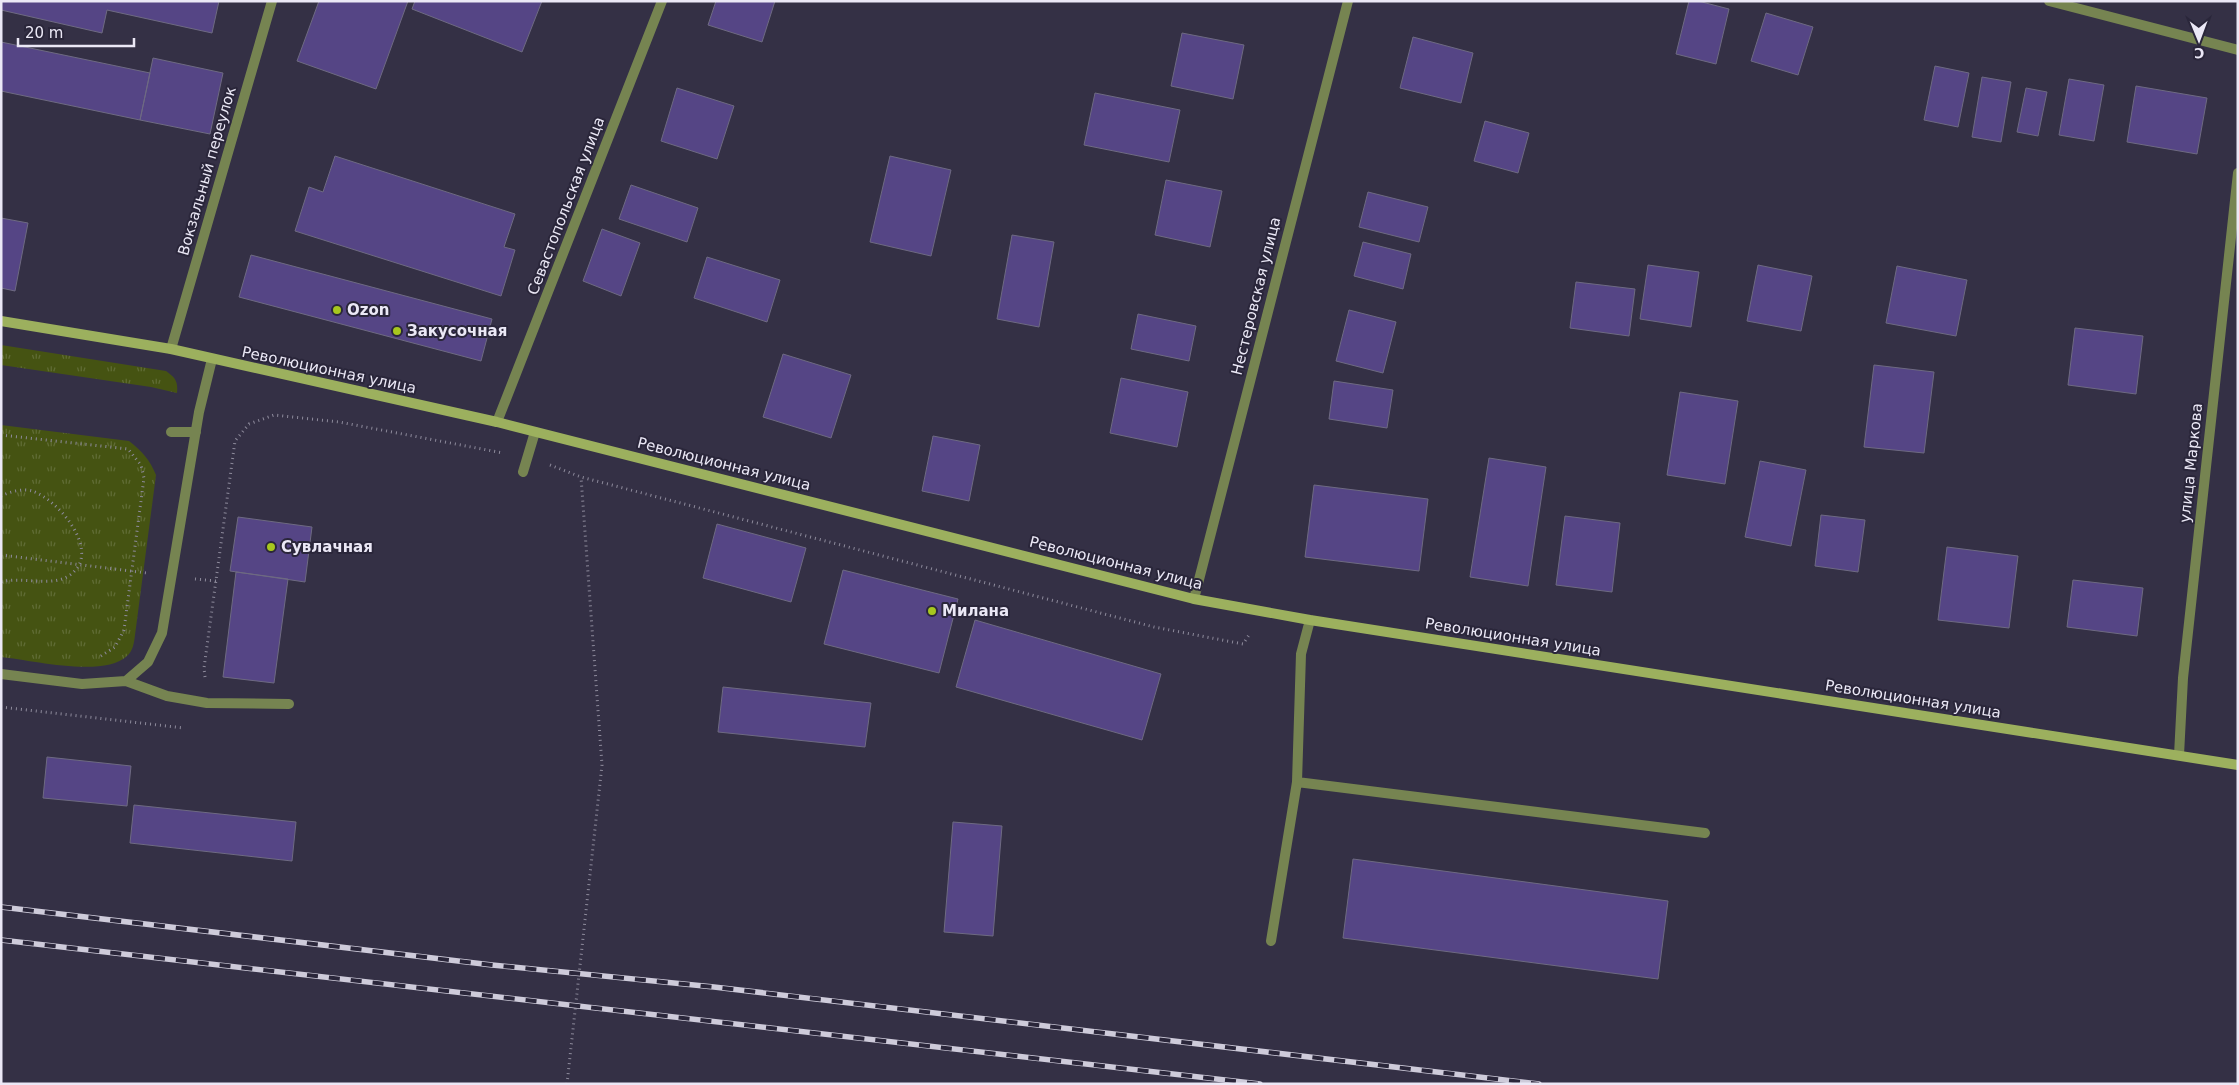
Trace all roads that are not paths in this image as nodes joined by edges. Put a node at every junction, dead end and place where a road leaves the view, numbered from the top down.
1 (272, 1) edge
2 (662, 1) edge
3 (1348, 1) edge
4 (2049, 1) edge
5 (2238, 50) edge
6 (2238, 174) edge
7 (1, 321) edge
8 (171, 350) junction
9 (212, 359) junction
10 (497, 422) junction
11 (171, 432) dead end
12 (196, 432) junction
13 (535, 432) junction
14 (523, 472) dead end
15 (1194, 598) junction
16 (1310, 620) junction
17 (1, 674) edge
18 (126, 681) junction
19 (289, 704) dead end
20 (2178, 755) junction
21 (2238, 765) edge
22 (1298, 782) junction
23 (1705, 833) dead end
24 (1271, 941) dead end

1 - 8 street, Вокзальный переулок
2 - 10 street, Севастопольская улица
3 - 15 street, Нестеровская улица
4 - 5 street
6 - 20 street, улица Маркова
7 - 8 main road, Революционная улица
8 - 9 main road, Революционная улица
9 - 10 main road, Революционная улица
9 - 12 street
10 - 13 main road, Революционная улица
11 - 12 street
12 - 18 street
13 - 14 street
13 - 15 main road, Революционная улица
15 - 16 main road, Революционная улица
16 - 20 main road, Революционная улица
16 - 22 street
17 - 18 street
18 - 19 street
20 - 21 main road, Революционная улица
22 - 23 street
22 - 24 street

